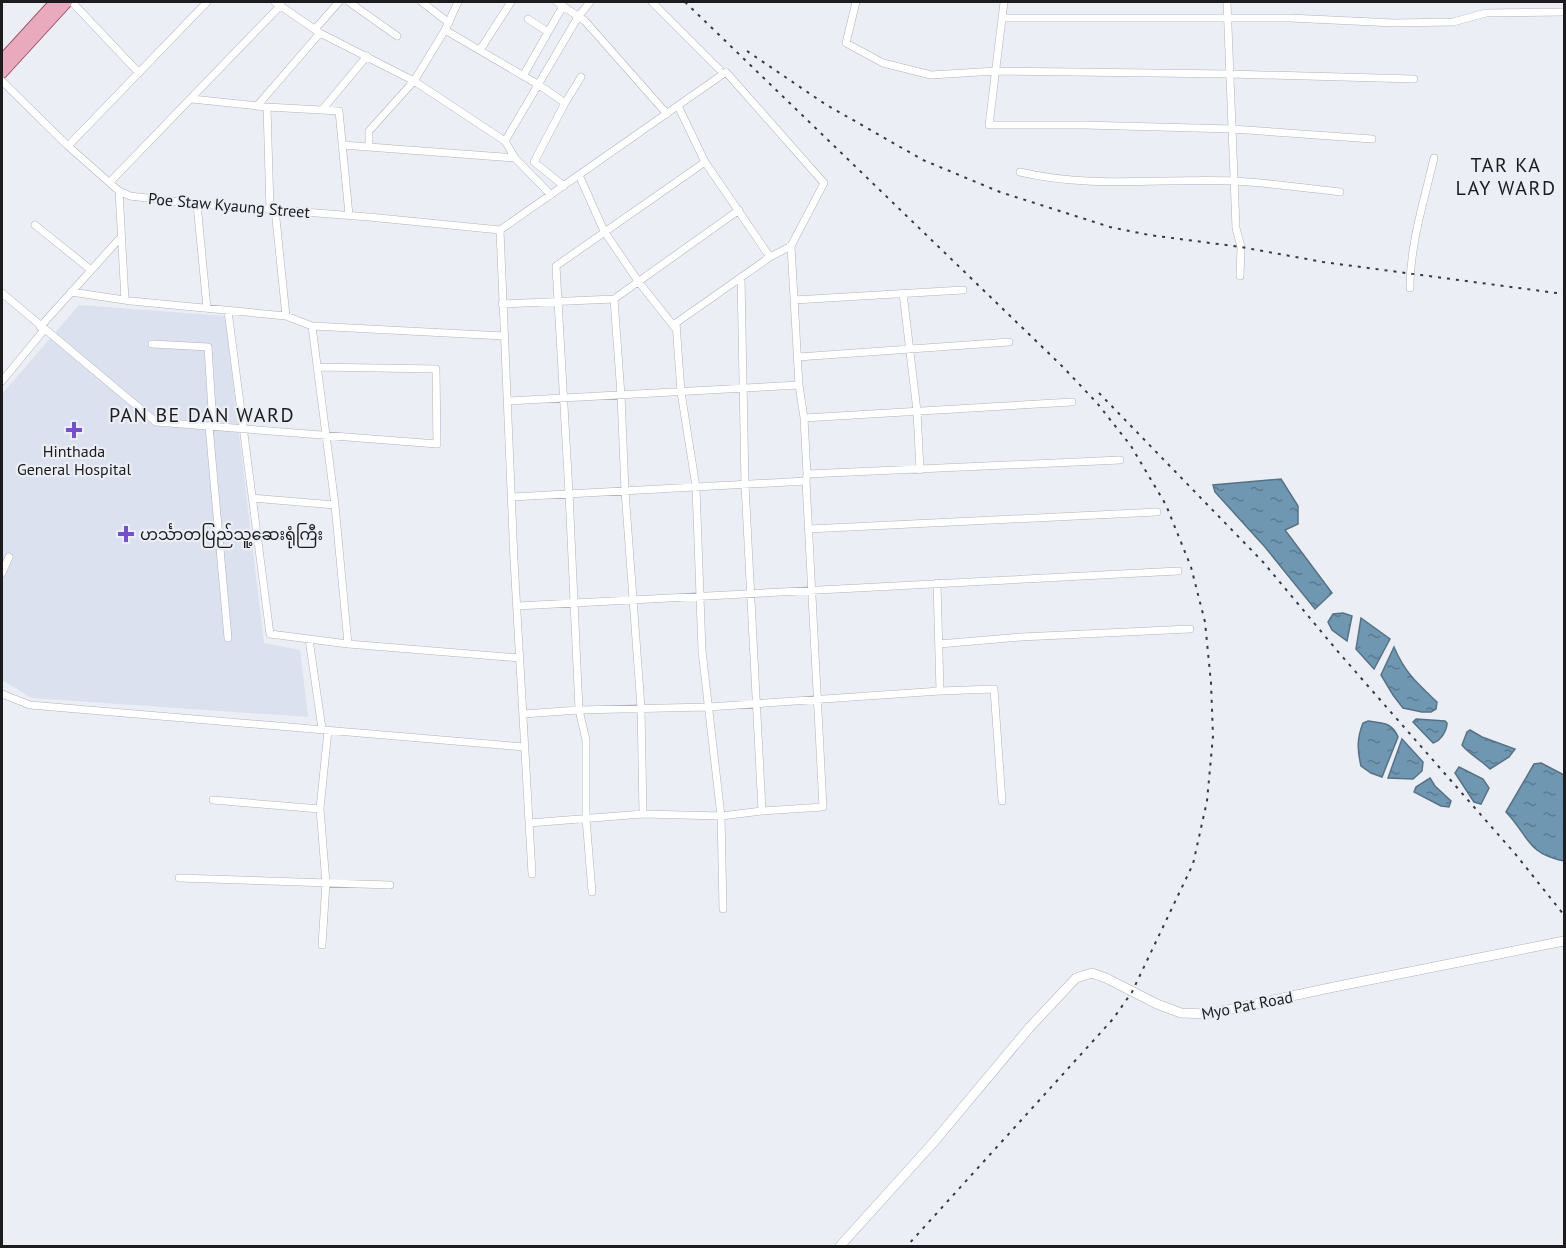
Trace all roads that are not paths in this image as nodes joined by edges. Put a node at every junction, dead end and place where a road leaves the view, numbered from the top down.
1 (55, 2) edge
2 (67, 2) edge
3 (72, 2) edge
4 (207, 2) edge
5 (339, 2) edge
6 (349, 2) edge
7 (422, 2) edge
8 (458, 2) edge
9 (511, 2) edge
10 (590, 2) edge
11 (652, 2) edge
12 (856, 2) edge
13 (1004, 2) edge
14 (1227, 2) edge
15 (278, 3) edge
16 (560, 4) edge
17 (1564, 12) edge
18 (579, 16) junction
19 (1002, 18) junction
20 (528, 19) dead end
21 (1228, 19) junction
22 (447, 26) junction
23 (318, 31) junction
24 (548, 32) junction
25 (397, 36) dead end
26 (480, 50) junction
27 (367, 56) junction
28 (2, 60) edge
29 (719, 69) dead end
30 (996, 71) junction
31 (2, 73) edge
32 (139, 73) junction
33 (1230, 74) junction
34 (523, 76) junction
35 (581, 77) dead end
36 (1414, 79) dead end
37 (2, 81) edge
38 (414, 81) junction
39 (539, 85) junction
40 (192, 99) junction
41 (565, 103) junction
42 (257, 106) junction
43 (678, 106) junction
44 (267, 107) junction
45 (322, 110) junction
46 (667, 114) junction
47 (1232, 129) junction
48 (1372, 139) dead end
49 (505, 141) junction
50 (342, 145) junction
51 (68, 146) junction
52 (369, 147) junction
53 (515, 158) junction
54 (1434, 158) dead end
55 (705, 162) junction
56 (1020, 172) dead end
57 (579, 175) junction
58 (1235, 181) junction
59 (110, 182) junction
60 (564, 186) junction
61 (119, 191) junction
62 (1340, 192) dead end
63 (551, 195) junction
64 (196, 204) junction
65 (272, 209) junction
66 (739, 210) junction
67 (349, 215) junction
68 (35, 225) dead end
69 (500, 230) junction
70 (604, 231) junction
71 (121, 237) junction
72 (791, 246) junction
73 (770, 257) junction
74 (91, 270) junction
75 (1240, 276) dead end
76 (741, 277) junction
77 (638, 281) junction
78 (1410, 288) dead end
79 (963, 290) dead end
80 (71, 292) junction
81 (2, 293) edge
82 (903, 293) junction
83 (614, 299) junction
84 (125, 300) junction
85 (794, 300) junction
86 (556, 303) junction
87 (502, 304) junction
88 (207, 308) junction
89 (228, 311) junction
90 (286, 316) junction
91 (312, 326) junction
92 (42, 329) junction
93 (676, 329) junction
94 (504, 336) junction
95 (1009, 342) dead end
96 (152, 344) dead end
97 (909, 349) junction
98 (798, 357) junction
99 (317, 367) junction
100 (2, 381) edge
101 (799, 386) junction
102 (742, 388) junction
103 (681, 392) junction
104 (621, 395) junction
105 (564, 398) junction
106 (508, 401) junction
107 (1072, 402) dead end
108 (917, 411) junction
109 (804, 417) junction
110 (211, 426) junction
111 (243, 429) junction
112 (325, 435) junction
113 (1120, 460) dead end
114 (920, 470) junction
115 (806, 478) junction
116 (745, 484) junction
117 (696, 487) junction
118 (625, 490) junction
119 (569, 493) junction
120 (512, 497) junction
121 (252, 498) junction
122 (335, 505) junction
123 (1157, 512) dead end
124 (809, 529) junction
125 (9, 557) dead end
126 (1179, 571) dead end
127 (2, 573) edge
128 (937, 583) junction
129 (812, 590) junction
130 (750, 592) junction
131 (700, 596) junction
132 (632, 599) junction
133 (573, 602) junction
134 (517, 606) junction
135 (1190, 628) dead end
136 (228, 638) dead end
137 (309, 639) junction
138 (348, 644) junction
139 (939, 644) junction
140 (520, 658) junction
141 (940, 691) junction
142 (2, 694) edge
143 (817, 700) junction
144 (757, 703) junction
145 (708, 706) junction
146 (641, 707) junction
147 (579, 710) junction
148 (523, 714) junction
149 (325, 729) junction
150 (524, 747) junction
151 (213, 800) dead end
152 (1002, 801) dead end
153 (320, 808) junction
154 (762, 811) junction
155 (643, 814) junction
156 (721, 816) junction
157 (586, 818) junction
158 (529, 823) junction
159 (532, 874) dead end
160 (179, 878) dead end
161 (326, 883) junction
162 (390, 885) dead end
163 (592, 892) dead end
164 (723, 909) dead end
165 (1564, 941) edge
166 (322, 945) dead end
167 (840, 1246) edge

1 - 28 main road
2 - 31 main road
3 - 32 street
4 - 32 street
5 - 23 street
6 - 25 street
7 - 22 street
8 - 22 street
9 - 26 street
10 - 18 street
11 - 29 street
12 - 30 street
13 - 19 street
14 - 21 street
15 - 23 street
15 - 40 street
16 - 18 street
16 - 24 street
17 - 21 street
18 - 39 street
18 - 46 street
19 - 21 street
19 - 30 street
20 - 24 street
21 - 33 street
22 - 26 street
22 - 38 street
23 - 27 street
23 - 42 street
24 - 34 street
26 - 34 street
27 - 38 street
27 - 45 street
30 - 33 street
30 - 47 street
32 - 51 street
33 - 36 street
33 - 47 street
34 - 39 street
35 - 41 street
37 - 51 street
38 - 49 street
38 - 52 street
39 - 41 street
39 - 49 street
40 - 42 street
40 - 59 street
41 - 60 street
42 - 44 street
43 - 46 street
43 - 55 street
43 - 72 street
44 - 45 street
44 - 65 street
45 - 50 street
46 - 57 street
47 - 48 street
47 - 58 street
49 - 53 street
50 - 52 street
50 - 67 street
51 - 59 street
52 - 53 street
53 - 63 street
54 - 78 street
55 - 66 street
55 - 70 street
56 - 58 street
57 - 60 street
57 - 70 street
58 - 62 street
58 - 75 street
59 - 61 street
60 - 63 street
61 - 64 street, Poe Staw Kyaung Street
61 - 71 street
63 - 69 street
64 - 65 street, Poe Staw Kyaung Street
64 - 88 street
65 - 67 street, Poe Staw Kyaung Street
65 - 90 street
66 - 73 street
66 - 77 street
67 - 69 street, Poe Staw Kyaung Street
68 - 74 street
69 - 87 street
70 - 77 street
70 - 86 street
71 - 74 street
71 - 84 street
72 - 73 street
72 - 85 street
73 - 76 street
74 - 80 street
76 - 93 street
76 - 102 street
77 - 83 street
77 - 93 street
79 - 82 street
80 - 84 street
80 - 92 street
81 - 92 street
82 - 85 street
82 - 97 street
83 - 86 street
83 - 104 street
84 - 88 street
85 - 98 street
86 - 87 street
86 - 105 street
87 - 94 street
88 - 89 street
89 - 90 street
89 - 111 street
90 - 91 street
91 - 94 street
91 - 99 street
92 - 100 street
92 - 110 street
93 - 103 street
94 - 106 street
95 - 97 street
96 - 110 street
97 - 98 street
97 - 108 street
98 - 101 street
99 - 112 street
99 - 112 street
101 - 102 street
101 - 109 street
102 - 103 street
102 - 116 street
103 - 104 street
103 - 117 street
104 - 105 street
104 - 118 street
105 - 106 street
105 - 119 street
106 - 120 street
107 - 108 street
108 - 109 street
108 - 114 street
109 - 115 street
110 - 111 street
110 - 136 street
111 - 112 street
111 - 121 street
112 - 122 street
113 - 114 street
114 - 115 street
115 - 116 street
115 - 124 street
116 - 117 street
116 - 130 street
117 - 118 street
117 - 131 street
118 - 119 street
118 - 132 street
119 - 120 street
119 - 133 street
120 - 134 street
121 - 122 street
121 - 137 street
122 - 138 street
123 - 124 street
124 - 129 street
125 - 127 street
126 - 128 street
128 - 129 street
128 - 139 street
129 - 130 street
129 - 143 street
130 - 131 street
130 - 144 street
131 - 132 street
131 - 145 street
132 - 133 street
132 - 146 street
133 - 134 street
133 - 147 street
134 - 140 street
135 - 139 street
137 - 138 street
137 - 149 street
138 - 140 street
139 - 141 street
140 - 148 street
141 - 143 street
141 - 152 street
142 - 149 street
143 - 144 street
143 - 154 street
144 - 145 street
144 - 154 street
145 - 146 street
145 - 156 street
146 - 147 street
146 - 155 street
147 - 148 street
147 - 157 street
148 - 150 street
149 - 150 street
149 - 153 street
150 - 158 street
151 - 153 street
153 - 161 street
154 - 156 street
155 - 156 street
155 - 157 street
156 - 164 street
157 - 158 street
157 - 163 street
158 - 159 street
160 - 161 street
161 - 162 street
161 - 166 street
165 - 167 main road, Myo Pat Road

